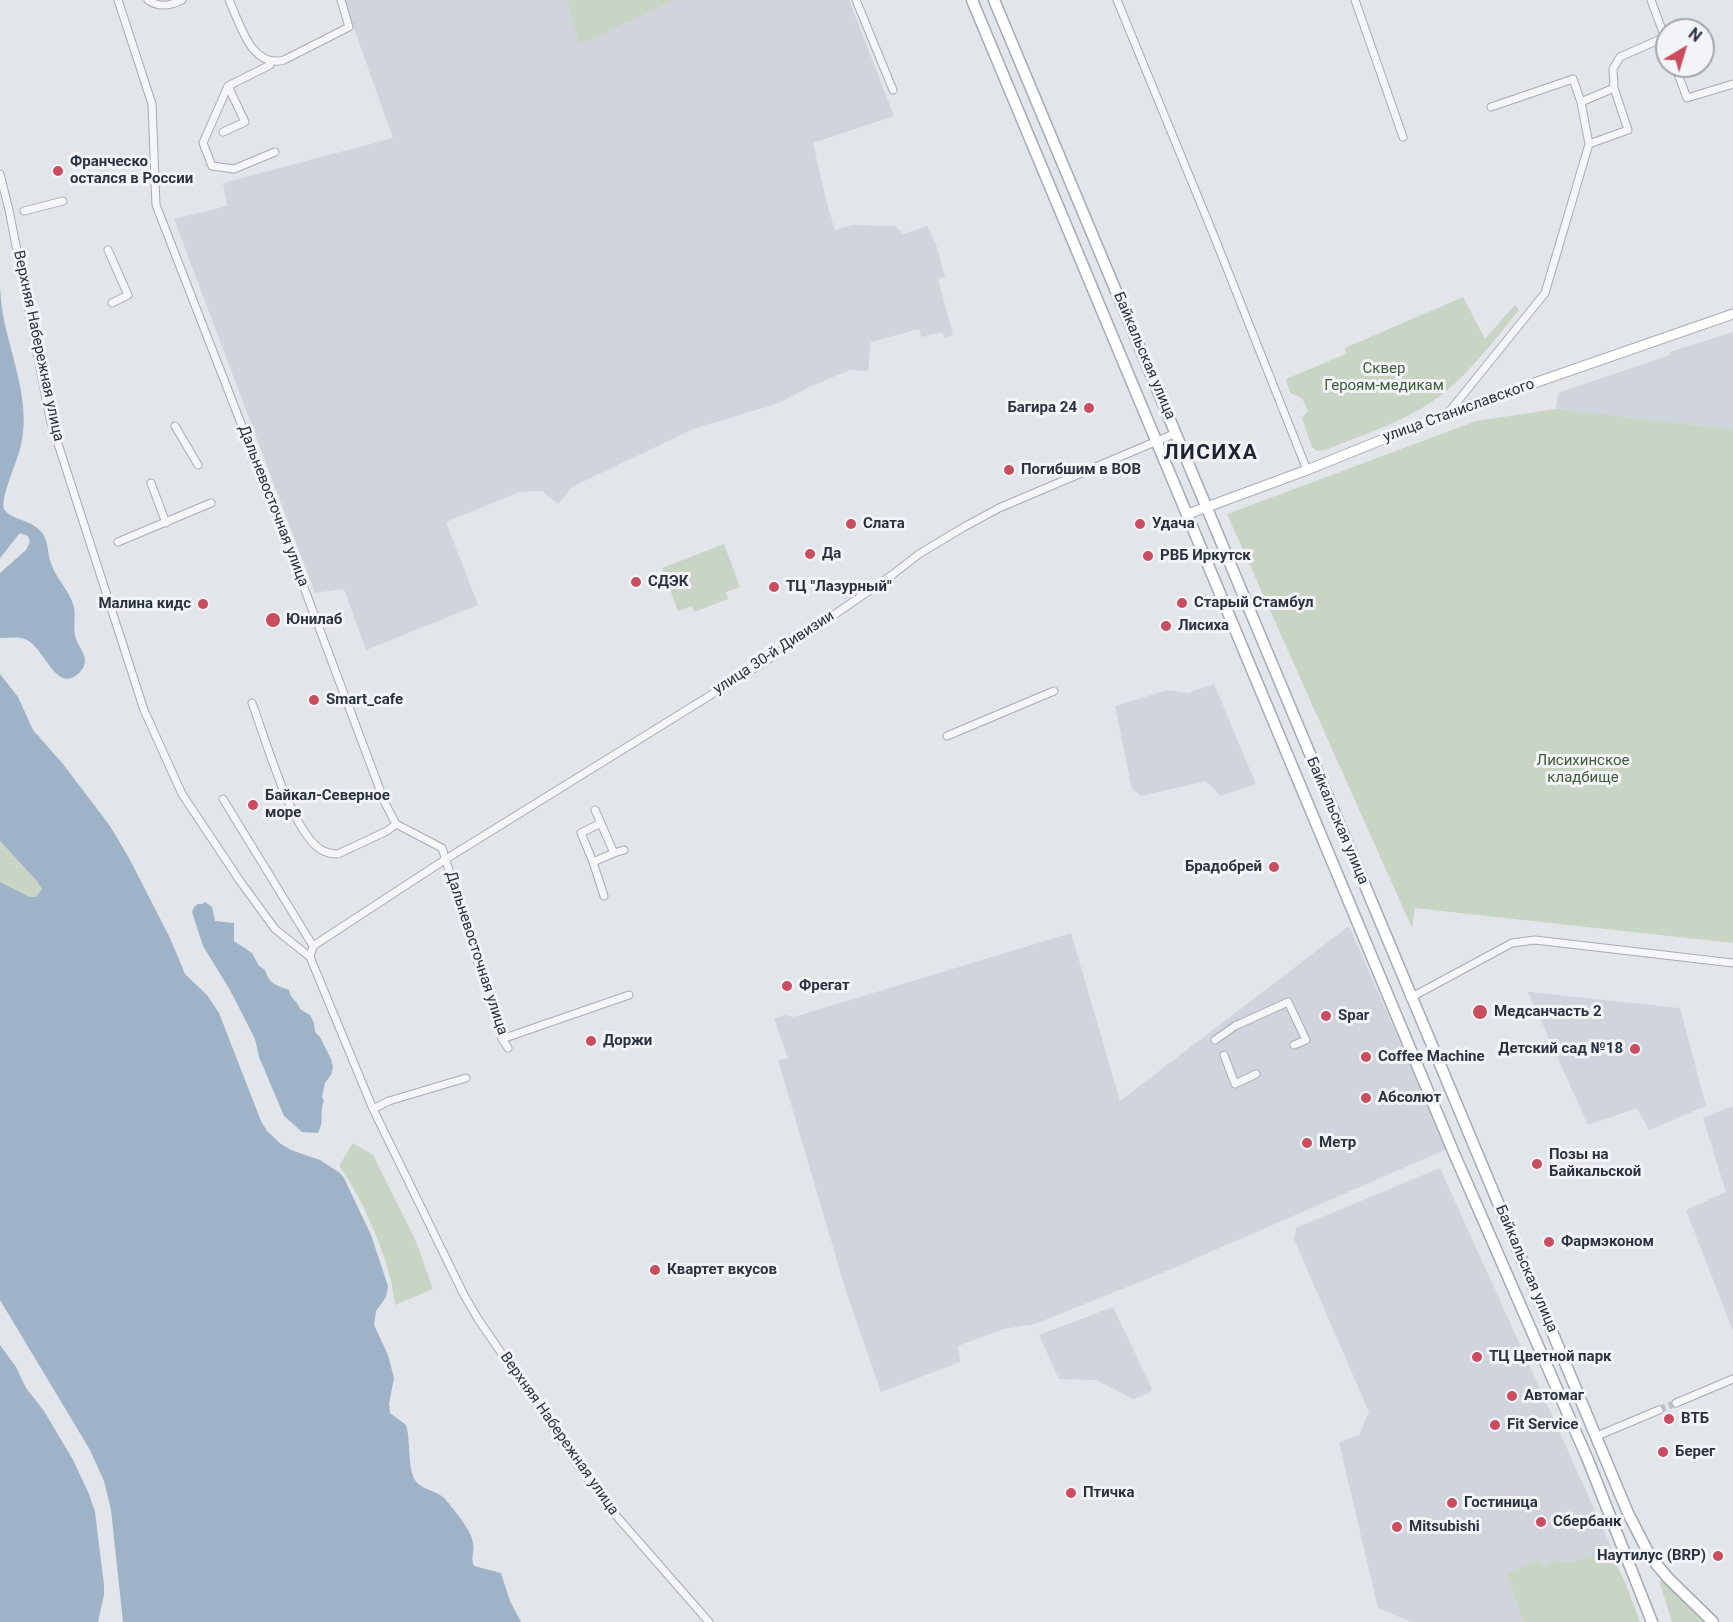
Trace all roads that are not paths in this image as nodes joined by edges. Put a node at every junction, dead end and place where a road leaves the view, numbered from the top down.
1 (120, 0) edge
2 (148, 0) edge
3 (182, 0) edge
4 (229, 0) edge
5 (341, 0) edge
6 (856, 0) edge
7 (972, 0) edge
8 (994, 0) edge
9 (1117, 0) edge
10 (1355, 0) edge
11 (1651, 0) edge
12 (1658, 18) edge
13 (1655, 44) edge
14 (270, 65) dead end
15 (1679, 78) edge
16 (1733, 84) edge
17 (228, 86) junction
18 (1614, 88) junction
19 (893, 90) dead end
20 (1581, 102) junction
21 (1491, 107) dead end
22 (223, 132) dead end
23 (1403, 137) dead end
24 (1589, 144) junction
25 (275, 152) dead end
26 (0, 174) edge
27 (63, 201) dead end
28 (24, 212) dead end
29 (108, 250) dead end
30 (112, 303) dead end
31 (1733, 314) edge
32 (1448, 413) junction
33 (175, 426) dead end
34 (1176, 433) junction
35 (1156, 442) junction
36 (198, 465) dead end
37 (1307, 470) junction
38 (151, 483) dead end
39 (211, 503) dead end
40 (1207, 506) junction
41 (1188, 514) junction
42 (166, 523) junction
43 (118, 542) dead end
44 (1054, 691) dead end
45 (252, 703) dead end
46 (947, 736) dead end
47 (223, 799) dead end
48 (596, 810) dead end
49 (601, 823) junction
50 (396, 824) junction
51 (624, 850) dead end
52 (614, 853) junction
53 (446, 859) junction
54 (593, 862) junction
55 (604, 896) dead end
56 (313, 946) junction
57 (310, 957) junction
58 (1733, 963) edge
59 (629, 995) dead end
60 (1410, 998) junction
61 (502, 1039) junction
62 (1215, 1040) dead end
63 (1294, 1045) dead end
64 (508, 1048) dead end
65 (1224, 1055) dead end
66 (1256, 1074) dead end
67 (465, 1078) dead end
68 (373, 1109) junction
69 (1733, 1379) edge
70 (1676, 1403) tunnel mouth
71 (1659, 1410) tunnel mouth
72 (1597, 1436) junction
73 (709, 1622) edge
74 (1652, 1622) edge
75 (1713, 1622) edge

1 - 50 street, Дальневосточная улица
2 - 3 street
4 - 5 street
6 - 19 street
7 - 35 main road, Байкальская улица
8 - 34 main road, Байкальская улица
9 - 37 street
10 - 23 street
11 - 12 street
13 - 18 street
14 - 17 street
15 - 16 street
17 - 22 street
17 - 25 street
18 - 20 street
18 - 24 street
20 - 21 street
20 - 24 street
24 - 32 street
26 - 57 street, Верхняя Набережная улица
27 - 28 street
29 - 30 street
31 - 32 main road, улица Станиславского
32 - 37 main road, улица Станиславского
33 - 36 street
34 - 35 street, улица 30-й Дивизии
34 - 40 main road, Байкальская улица
35 - 41 main road, Байкальская улица
35 - 53 street, улица 30-й Дивизии
37 - 40 main road, улица Станиславского
38 - 42 street
39 - 42 street
40 - 41 main road, улица Станиславского
40 - 60 main road, Байкальская улица
41 - 74 main road, Байкальская улица
42 - 43 street
44 - 46 street
45 - 50 street
47 - 56 street
48 - 49 street
49 - 52 street
49 - 54 street
50 - 53 street, Дальневосточная улица
51 - 52 street
52 - 54 street
53 - 56 street, улица 30-й Дивизии
53 - 61 street, Дальневосточная улица
54 - 55 street
56 - 57 street
57 - 68 street, Верхняя Набережная улица
58 - 60 street
59 - 61 street
60 - 72 main road, Байкальская улица
61 - 64 street, Дальневосточная улица
62 - 63 street
65 - 66 street
67 - 68 street
68 - 73 street, Верхняя Набережная улица
69 - 70 street
71 - 72 street
72 - 75 main road, Байкальская улица

